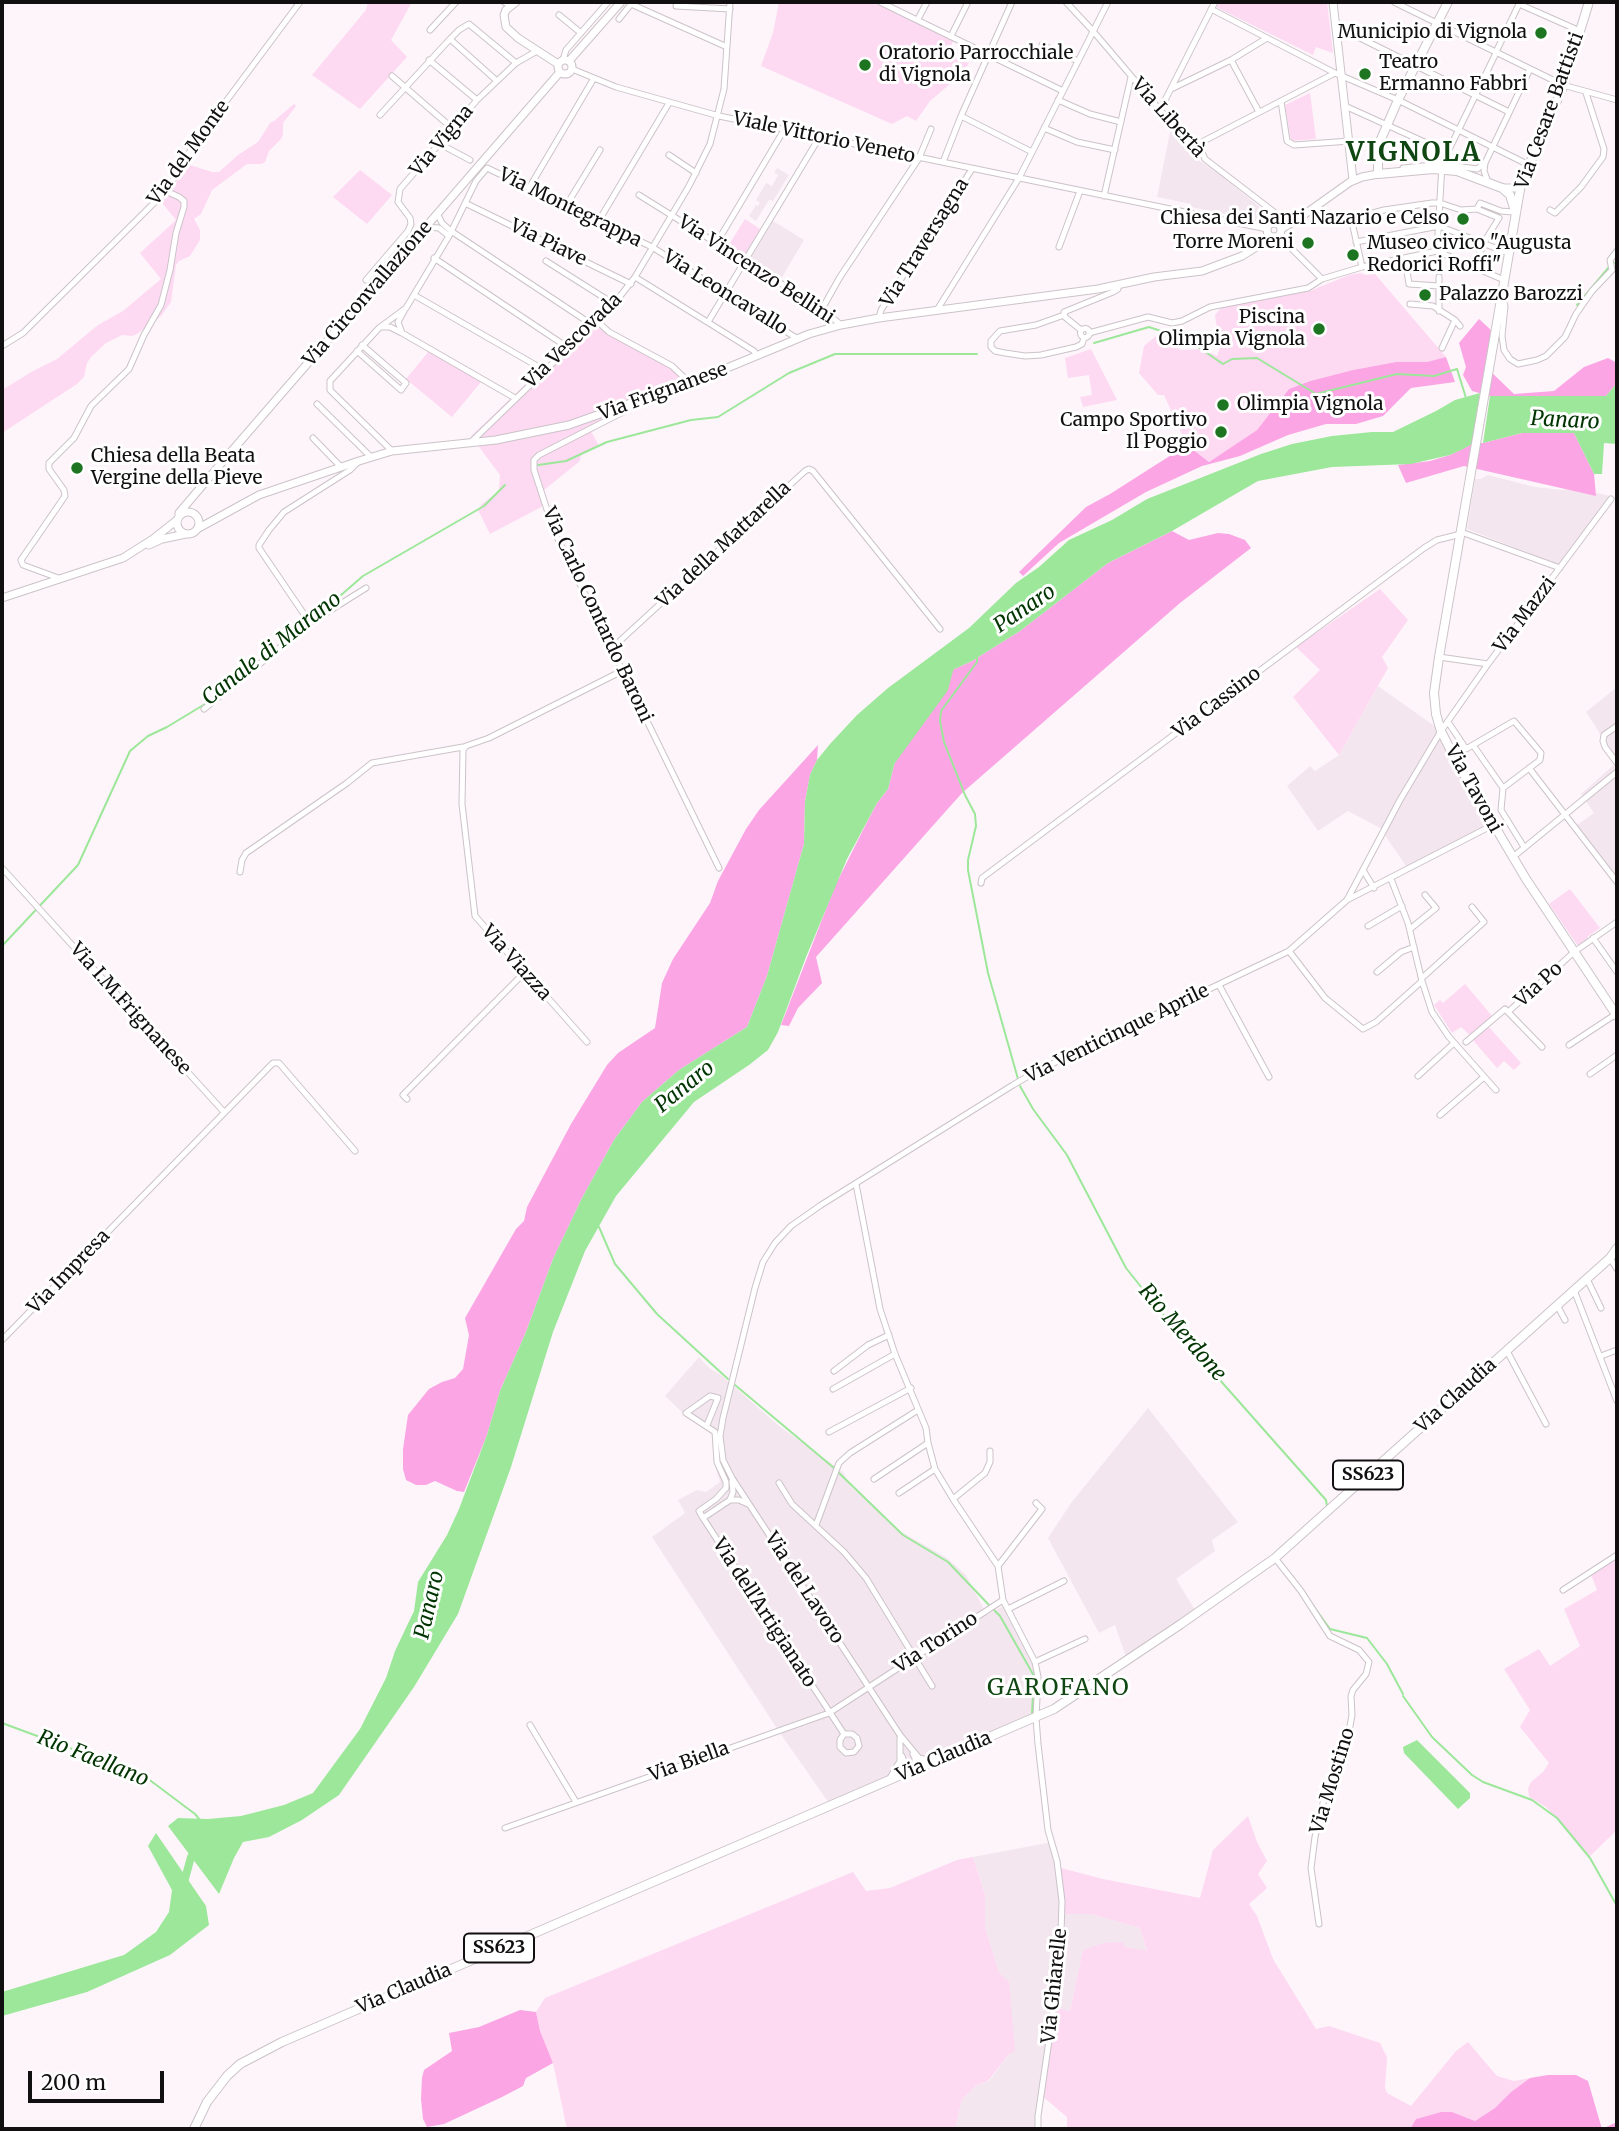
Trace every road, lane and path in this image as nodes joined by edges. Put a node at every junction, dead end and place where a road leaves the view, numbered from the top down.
1 (300, 2) edge
2 (456, 2) edge
3 (608, 2) edge
4 (621, 2) edge
5 (730, 2) edge
6 (880, 2) edge
7 (927, 2) edge
8 (968, 2) edge
9 (1013, 2) edge
10 (1066, 2) edge
11 (1108, 2) edge
12 (1215, 2) edge
13 (1333, 2) edge
14 (1394, 2) edge
15 (1448, 2) edge
16 (1589, 2) edge
17 (510, 3) edge
18 (1520, 3) edge
19 (676, 6) dead end
20 (730, 9) junction
21 (1211, 9) junction
22 (559, 15) dead end
23 (619, 19) dead end
24 (918, 19) junction
25 (1437, 23) junction
26 (1336, 26) junction
27 (430, 30) dead end
28 (1093, 31) junction
29 (1580, 31) junction
30 (582, 33) junction
31 (951, 36) junction
32 (1267, 38) junction
33 (450, 39) junction
34 (1042, 46) dead end
35 (727, 47) junction
36 (537, 51) junction
37 (1495, 54) junction
38 (988, 55) junction
39 (429, 60) junction
40 (1231, 60) junction
41 (1078, 61) junction
42 (516, 63) junction
43 (565, 63) junction
44 (1415, 66) junction
45 (1530, 69) junction
46 (560, 72) junction
47 (1339, 74) junction
48 (393, 76) dead end
49 (1131, 77) junction
50 (594, 78) junction
51 (497, 81) junction
52 (1563, 85) junction
53 (405, 87) junction
54 (1171, 89) junction
55 (1063, 91) junction
56 (1586, 93) junction
57 (1475, 95) junction
58 (477, 100) junction
59 (1058, 100) junction
60 (1398, 100) junction
61 (1617, 100) edge
62 (1281, 101) junction
63 (669, 103) junction
64 (1345, 106) junction
65 (1160, 110) junction
66 (1259, 112) junction
67 (1509, 112) junction
68 (380, 115) dead end
69 (719, 116) junction
70 (961, 116) junction
71 (1121, 122) junction
72 (1387, 124) junction
73 (452, 128) junction
74 (1044, 128) junction
75 (931, 129) dead end
76 (784, 130) junction
77 (1457, 131) junction
78 (818, 138) junction
79 (1350, 141) junction
80 (440, 144) junction
81 (1198, 144) junction
82 (1492, 148) junction
83 (1115, 149) junction
84 (600, 150) dead end
85 (1032, 152) junction
86 (669, 155) dead end
87 (919, 158) junction
88 (470, 160) dead end
89 (943, 162) junction
90 (1485, 163) junction
91 (1529, 165) junction
92 (1442, 166) junction
93 (972, 169) junction
94 (696, 173) junction
95 (1378, 174) junction
96 (1019, 178) junction
97 (1353, 180) junction
98 (1489, 182) junction
99 (1521, 184) junction
100 (529, 188) junction
101 (1502, 188) junction
102 (166, 191) junction
103 (1080, 191) junction
104 (639, 195) dead end
105 (1104, 196) junction
106 (465, 203) junction
107 (1440, 203) junction
108 (566, 206) junction
109 (1477, 209) junction
110 (1553, 212) dead end
111 (437, 213) junction
112 (671, 216) junction
113 (1514, 216) junction
114 (598, 222) junction
115 (1439, 226) junction
116 (426, 227) junction
117 (1266, 229) junction
118 (1277, 231) junction
119 (450, 233) junction
120 (1356, 242) junction
121 (1484, 243) junction
122 (716, 244) junction
123 (652, 247) junction
124 (1059, 247) dead end
125 (1437, 251) junction
126 (1617, 251) edge
127 (1508, 253) junction
128 (434, 258) junction
129 (1405, 258) junction
130 (546, 261) dead end
131 (744, 262) junction
132 (1474, 266) junction
133 (1362, 267) junction
134 (635, 277) junction
135 (1439, 277) tunnel mouth
136 (1322, 279) junction
137 (366, 280) dead end
138 (1504, 280) junction
139 (631, 284) junction
140 (1118, 286) junction
141 (1439, 286) junction
142 (726, 292) junction
143 (1501, 294) junction
144 (414, 295) junction
145 (614, 304) junction
146 (1410, 304) dead end
147 (406, 309) junction
148 (822, 309) junction
149 (937, 310) junction
150 (1439, 311) junction
151 (1064, 315) junction
152 (879, 318) junction
153 (1455, 320) junction
154 (594, 322) junction
155 (708, 322) junction
156 (841, 325) junction
157 (1460, 326) dead end
158 (379, 328) junction
159 (402, 333) junction
160 (1087, 335) junction
161 (799, 339) junction
162 (362, 345) junction
163 (2, 346) edge
164 (567, 347) junction
165 (1442, 348) dead end
166 (357, 351) junction
167 (757, 356) junction
168 (1490, 358) joint
169 (544, 370) junction
170 (690, 383) junction
171 (515, 398) junction
172 (317, 404) dead end
173 (630, 404) junction
174 (313, 438) dead end
175 (470, 443) junction
176 (392, 452) junction
177 (371, 457) junction
178 (359, 461) junction
179 (341, 467) junction
180 (1611, 499) dead end
181 (188, 503) junction
182 (188, 512) junction
183 (178, 518) junction
184 (198, 519) junction
185 (214, 520) junction
186 (197, 529) junction
187 (1461, 533) junction
188 (186, 534) junction
189 (138, 548) junction
190 (1560, 568) junction
191 (61, 579) junction
192 (366, 588) dead end
193 (2, 598) edge
194 (309, 622) junction
195 (940, 629) dead end
196 (611, 649) junction
197 (1439, 657) junction
198 (1489, 663) junction
199 (622, 671) junction
200 (204, 709) dead end
201 (1448, 722) junction
202 (1617, 726) edge
203 (1441, 732) junction
204 (1473, 745) junction
205 (463, 747) junction
206 (1617, 763) edge
207 (1529, 768) junction
208 (1617, 772) edge
209 (1503, 788) junction
210 (1501, 810) junction
211 (1564, 815) junction
212 (1492, 823) junction
213 (1524, 847) junction
214 (1513, 857) junction
215 (2, 867) edge
216 (719, 868) dead end
217 (1363, 870) junction
218 (240, 872) dead end
219 (1391, 879) junction
220 (1617, 882) edge
221 (981, 883) dead end
222 (1374, 888) junction
223 (1425, 895) dead end
224 (1347, 900) junction
225 (1402, 905) junction
226 (1472, 907) dead end
227 (1617, 922) edge
228 (1368, 926) dead end
229 (1410, 929) junction
230 (1593, 938) junction
231 (1415, 947) junction
232 (1289, 951) junction
233 (1574, 952) junction
234 (1377, 972) dead end
235 (1617, 972) edge
236 (524, 973) junction
237 (1422, 979) junction
238 (1219, 985) junction
239 (1508, 1012) junction
240 (1616, 1015) edge
241 (587, 1042) dead end
242 (1466, 1042) dead end
243 (1454, 1043) junction
244 (1569, 1045) dead end
245 (1542, 1047) dead end
246 (1617, 1055) edge
247 (1590, 1074) dead end
248 (1418, 1076) dead end
249 (1269, 1077) dead end
250 (1484, 1077) junction
251 (1496, 1090) dead end
252 (407, 1099) dead end
253 (224, 1112) junction
254 (1440, 1115) dead end
255 (355, 1151) dead end
256 (856, 1184) junction
257 (1617, 1248) edge
258 (1611, 1258) junction
259 (1617, 1269) edge
260 (1587, 1279) junction
261 (1574, 1290) junction
262 (1557, 1305) junction
263 (1601, 1308) dead end
264 (1565, 1320) dead end
265 (889, 1335) junction
266 (2, 1340) edge
267 (1617, 1350) edge
268 (1507, 1351) junction
269 (895, 1354) junction
270 (1601, 1356) junction
271 (834, 1371) dead end
272 (911, 1388) junction
273 (833, 1389) dead end
274 (1617, 1401) edge
275 (918, 1410) junction
276 (1546, 1424) dead end
277 (707, 1425) junction
278 (830, 1433) dead end
279 (720, 1436) joint
280 (928, 1443) junction
281 (990, 1451) dead end
282 (935, 1469) junction
283 (732, 1478) junction
284 (874, 1479) dead end
285 (779, 1483) dead end
286 (899, 1493) dead end
287 (953, 1499) junction
288 (730, 1500) junction
289 (1036, 1503) dead end
290 (749, 1504) junction
291 (703, 1518) junction
292 (816, 1525) junction
293 (1617, 1555) edge
294 (1275, 1558) junction
295 (998, 1566) junction
296 (1064, 1581) dead end
297 (1563, 1590) dead end
298 (1003, 1600) junction
299 (1008, 1609) junction
300 (1085, 1639) dead end
301 (915, 1657) junction
302 (1035, 1662) junction
303 (868, 1686) junction
304 (932, 1686) dead end
305 (829, 1713) junction
306 (1035, 1718) junction
307 (530, 1726) dead end
308 (844, 1734) dead end
309 (900, 1735) junction
310 (912, 1752) junction
311 (901, 1753) junction
312 (934, 1761) junction
313 (915, 1770) junction
314 (887, 1782) junction
315 (576, 1802) junction
316 (505, 1828) dead end
317 (1319, 1924) dead end
318 (194, 2129) edge
319 (1038, 2129) edge

1 - 102 street, Via del Monte
2 - 27 street
3 - 30 street
4 - 43 main road
5 - 20 street, Via Vescovada
6 - 24 street
7 - 24 street
8 - 31 street
9 - 38 street
10 - 28 street, Via Libertà
11 - 28 street
12 - 21 street
13 - 26 main road
14 - 25 street
15 - 25 main road
16 - 29 main road, Via Cesare Battisti
17 - 36 main road
18 - 29 street
18 - 37 street
19 - 20 street
20 - 35 street, Via Vescovada
21 - 32 street
21 - 54 street
22 - 30 street
23 - 35 street
24 - 31 street
25 - 37 street
25 - 44 main road
26 - 44 street
26 - 47 main road
28 - 41 street
28 - 49 street, Via Libertà
29 - 52 main road, Via Cesare Battisti
30 - 43 street
31 - 38 street
32 - 40 street
32 - 47 street
33 - 39 street
33 - 42 street
33 - 51 street
34 - 41 street
35 - 69 street, Via Vescovada
36 - 42 street, Via Vigna
36 - 43 main road
37 - 45 street
37 - 57 street
38 - 55 street
38 - 70 street
39 - 53 street
39 - 58 street
40 - 54 street
40 - 66 street
41 - 55 street
42 - 51 street, Via Vigna
43 - 46 main road
43 - 46 main road
43 - 50 street, Viale Vittorio Veneto
44 - 57 street
44 - 60 main road
45 - 52 street
45 - 67 street
46 - 111 main road, Via Circonvallazione
47 - 60 street
47 - 62 street
47 - 64 main road
48 - 53 street
49 - 65 street, Via Libertà
49 - 71 street
50 - 63 street, Viale Vittorio Veneto
50 - 100 street
51 - 58 street, Via Vigna
52 - 56 street
52 - 91 main road, Via Cesare Battisti
53 - 68 street
53 - 73 street
54 - 65 street
55 - 59 street
56 - 61 street
56 - 110 street
57 - 67 street
57 - 77 street
58 - 73 street, Via Vigna
59 - 71 street
59 - 74 street
60 - 72 main road
60 - 77 street
62 - 66 street
62 - 79 street
63 - 69 street, Viale Vittorio Veneto
63 - 114 street
64 - 72 street
64 - 79 main road
65 - 81 street, Via Libertà
66 - 81 street
67 - 82 street
69 - 76 street, Viale Vittorio Veneto
69 - 94 street, Via Vescovada
70 - 85 street
70 - 89 street
71 - 83 street
72 - 92 street
72 - 95 main road
73 - 80 street, Via Vigna
74 - 83 street
74 - 85 street
75 - 87 street
76 - 78 street, Viale Vittorio Veneto
76 - 122 street
77 - 82 street
77 - 92 street
78 - 87 street, Viale Vittorio Veneto
78 - 131 street
79 - 97 main road
80 - 88 street
80 - 137 street, Via Vigna
81 - 118 street, Via Libertà
82 - 90 street
82 - 91 street
83 - 105 street
84 - 108 street
85 - 96 street
86 - 94 street
87 - 89 street, Viale Vittorio Veneto
87 - 148 street
89 - 93 street, Viale Vittorio Veneto
90 - 92 street
90 - 98 street
91 - 99 main road, Via Cesare Battisti
92 - 95 main road
92 - 98 main road
92 - 107 street
93 - 96 street, Viale Vittorio Veneto
93 - 152 street, Via Traversagna
94 - 112 street, Via Vescovada
95 - 97 main road
96 - 103 street, Viale Vittorio Veneto
96 - 149 street
97 - 118 main road
98 - 101 main road
99 - 101 main road
99 - 113 main road, Via Cesare Battisti
100 - 106 street, Via Montegrappa
100 - 108 street, Via Montegrappa
101 - 113 main road
102 - 163 street, Via del Monte
102 - 191 street
103 - 105 street, Viale Vittorio Veneto
103 - 124 street
104 - 112 street, Via Vincenzo Bellini
105 - 117 street, Viale Vittorio Veneto
106 - 119 street
106 - 139 street, Via Piave
107 - 109 street
107 - 115 street
107 - 120 street
108 - 114 street, Via Montegrappa
109 - 113 street
109 - 121 street
111 - 116 main road, Via Circonvallazione
111 - 119 street
112 - 122 street, Via Vincenzo Bellini
112 - 123 street, Via Vescovada
113 - 127 main road, Via Cesare Battisti
114 - 123 street, Via Montegrappa
115 - 120 street
115 - 121 street
115 - 125 street
116 - 119 street
116 - 181 main road, Via Circonvallazione
117 - 118 main road
117 - 118 main road
118 - 136 street, Via Libertà
118 - 140 main road, Via Frignanese
119 - 128 street
119 - 154 street
120 - 133 street
121 - 127 street
121 - 132 street
122 - 131 street, Via Vincenzo Bellini
123 - 134 street, Via Vescovada
123 - 142 street, Via Leoncavallo
125 - 129 street
125 - 132 street
126 - 143 street
127 - 138 main road, Via Cesare Battisti
128 - 144 street
128 - 164 street
129 - 133 street
129 - 141 street
130 - 145 street
131 - 142 street
131 - 148 street, Via Vincenzo Bellini
132 - 138 street
133 - 136 street
134 - 139 street, Via Vescovada
134 - 155 street
135 - 141 street
136 - 160 street
138 - 143 main road, Via Cesare Battisti
139 - 145 street, Via Vescovada
140 - 149 main road, Via Frignanese
140 - 151 street
141 - 150 street
142 - 155 street
142 - 161 street, Via Leoncavallo
143 - 168 main road, Via Cesare Battisti
144 - 147 street
144 - 169 street
145 - 154 street, Via Vescovada
146 - 150 street
147 - 158 street
147 - 159 street
148 - 156 street, Via Vincenzo Bellini
149 - 152 main road, Via Frignanese
150 - 153 street
151 - 160 street
151 - 160 street
152 - 156 main road, Via Frignanese
153 - 157 street
153 - 165 street
154 - 164 street, Via Vescovada
154 - 170 street
155 - 167 street
156 - 161 main road, Via Frignanese
158 - 159 street
158 - 162 street
159 - 171 street
161 - 167 main road, Via Frignanese
162 - 166 street
162 - 166 street
164 - 169 street, Via Vescovada
166 - 176 street
167 - 170 main road, Via Frignanese
168 - 187 main road, Via Tavoni
169 - 171 street, Via Vescovada
170 - 173 main road, Via Frignanese
171 - 175 street, Via Vescovada
172 - 177 street
173 - 175 main road, Via Frignanese
173 - 196 street, Via Carlo Contardo Baroni
174 - 179 street
175 - 176 main road, Via Frignanese
176 - 177 main road, Via Frignanese
177 - 178 main road, Via Frignanese
178 - 179 main road, Via Frignanese
178 - 194 street
179 - 185 main road, Via Frignanese
180 - 190 street, Via Mazzi
181 - 182 main road
181 - 183 main road, Via Circonvallazione
182 - 183 main road
182 - 184 main road
183 - 188 main road
183 - 189 main road, Via Circonvallazione
184 - 185 main road
184 - 186 main road
185 - 186 main road, Via Frignanese
186 - 188 main road
187 - 190 street
187 - 197 main road, Via Tavoni
187 - 221 street, Via Cassino
188 - 189 main road
189 - 191 main road
190 - 198 street, Via Mazzi
191 - 193 main road
192 - 194 street
194 - 200 street
195 - 196 street, Via della Mattarella
196 - 199 street, Via Carlo Contardo Baroni
197 - 198 street
197 - 203 main road, Via Tavoni
198 - 201 street, Via Mazzi
199 - 205 street
199 - 216 street, Via Carlo Contardo Baroni
201 - 203 street, Via Mazzi
201 - 204 street
202 - 206 street
203 - 212 main road, Via Tavoni
203 - 217 street, Via Venticinque Aprile
204 - 207 street
204 - 209 street
205 - 218 street
205 - 236 street, Via Viazza
207 - 209 street
207 - 211 street
208 - 211 street
209 - 210 street
210 - 212 street
210 - 213 street
211 - 213 street
211 - 220 street
212 - 214 main road, Via Tavoni
212 - 219 street
213 - 214 street
214 - 233 main road, Via Tavoni
215 - 253 street, Via I.M.Frignanese
217 - 222 street
217 - 224 street, Via Venticinque Aprile
219 - 222 street
219 - 225 street
222 - 224 street
223 - 229 street
224 - 232 street, Via Venticinque Aprile
225 - 228 street
225 - 229 street
226 - 237 street
227 - 230 street, Via Po
229 - 231 street
230 - 233 street, Via Po
230 - 235 street
231 - 234 street
231 - 237 street
232 - 237 street
232 - 238 street, Via Venticinque Aprile
233 - 239 street, Via Po
233 - 240 main road, Via Tavoni
236 - 241 street, Via Viazza
236 - 252 street
237 - 243 street
238 - 249 street
238 - 256 street, Via Venticinque Aprile
239 - 242 street
239 - 245 street, Via Po
240 - 244 street
243 - 248 street
243 - 250 street
246 - 247 street
250 - 251 street
250 - 254 street
253 - 255 street
253 - 266 street, Via Impresa
256 - 265 street
256 - 279 street, Via Venticinque Aprile
257 - 258 main road, Via Claudia / SS623
258 - 259 street
258 - 260 main road, Via Claudia / SS623
260 - 261 main road, Via Claudia / SS623
260 - 263 street
261 - 262 main road, Via Claudia / SS623
261 - 270 street
262 - 264 street
262 - 268 main road, Via Claudia / SS623
265 - 269 street
265 - 271 street
267 - 270 street
268 - 276 street
268 - 294 main road, Via Claudia / SS623
269 - 272 street
269 - 273 street
270 - 274 street
272 - 275 street
272 - 278 street
275 - 280 street
275 - 292 street
277 - 277 street
277 - 291 street
279 - 283 street, Via del Lavoro
280 - 282 street
280 - 284 street
281 - 287 street
282 - 286 street
282 - 287 street
283 - 288 street
283 - 290 street, Via del Lavoro
285 - 292 street
287 - 295 street
288 - 290 street
288 - 291 street, Via dell'Artigianato
289 - 295 street
290 - 303 street, Via del Lavoro
291 - 305 street, Via dell'Artigianato
292 - 301 street
293 - 297 street
294 - 306 main road, Via Claudia / SS623
294 - 317 street, Via Mostino
295 - 298 street
296 - 299 street
298 - 299 street
298 - 301 street, Via Torino
299 - 302 street
300 - 302 street
301 - 303 street, Via Torino
301 - 304 street
302 - 306 street
303 - 305 street, Via Biella
303 - 309 street, Via del Lavoro
305 - 308 street, Via dell'Artigianato
305 - 315 street, Via Biella
306 - 312 main road, Via Claudia / SS623
306 - 319 street, Via Ghiarelle
307 - 315 street
309 - 310 street, Via del Lavoro
309 - 311 street
310 - 312 street
310 - 313 street
311 - 313 street
311 - 314 street
312 - 313 main road, Via Claudia / SS623
313 - 314 main road, Via Claudia / SS623
314 - 318 main road, Via Claudia / SS623
315 - 316 street, Via Biella

